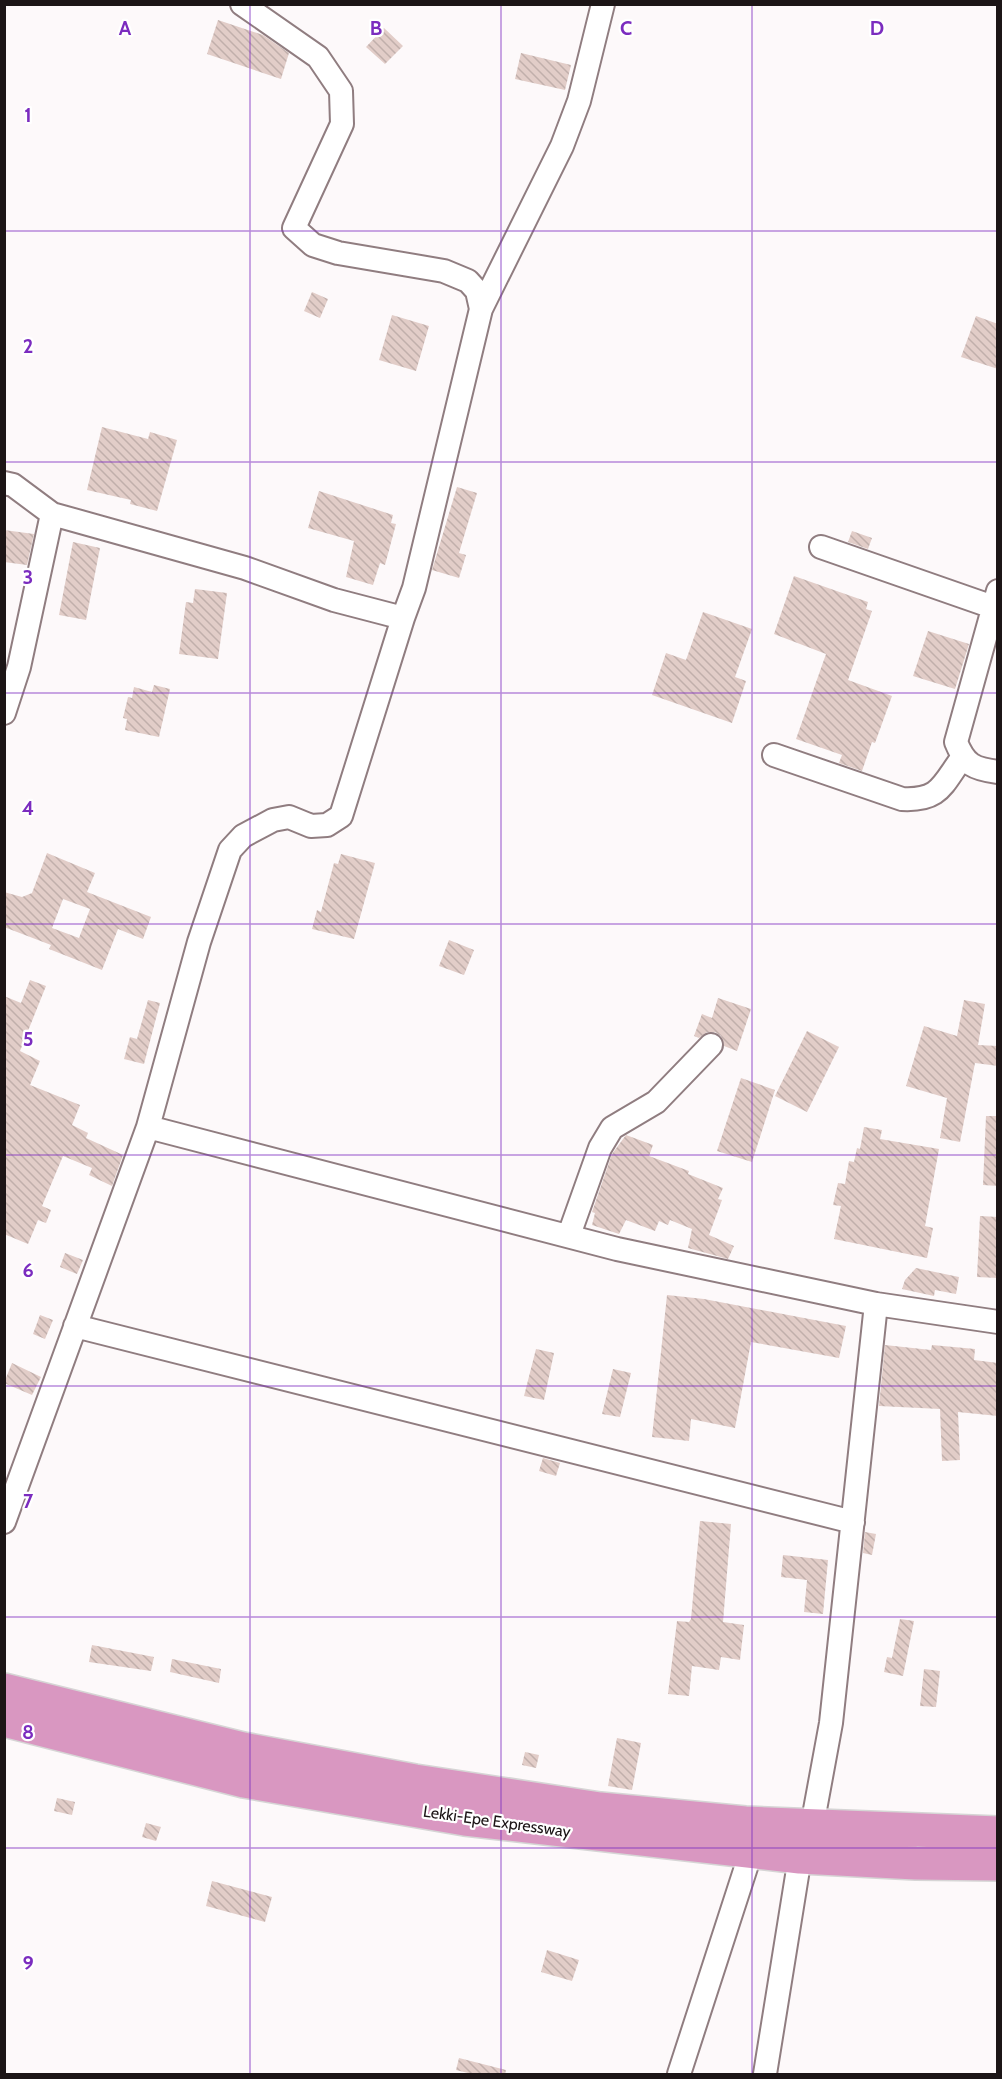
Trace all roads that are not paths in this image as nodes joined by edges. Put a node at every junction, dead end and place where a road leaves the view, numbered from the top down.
1 (242, 4) edge
2 (603, 4) edge
3 (481, 309) junction
4 (4, 483) edge
5 (52, 514) junction
6 (821, 547) dead end
7 (995, 599) edge
8 (403, 618) junction
9 (4, 713) edge
10 (774, 755) dead end
11 (962, 758) junction
12 (998, 772) edge
13 (711, 1045) dead end
14 (148, 1127) junction
15 (569, 1235) junction
16 (876, 1304) junction
17 (998, 1322) edge
18 (75, 1326) junction
19 (4, 1522) edge
20 (853, 1522) junction
21 (4, 1690) edge
22 (4, 1720) edge
23 (812, 1826) junction
24 (998, 1833) edge
25 (752, 1852) junction
26 (800, 1857) junction
27 (998, 1864) edge
28 (679, 2074) edge
29 (765, 2074) edge

1 - 3 street
2 - 3 street
3 - 8 street
4 - 5 street
5 - 8 street
5 - 9 street
6 - 7 street
7 - 11 street
8 - 14 street
10 - 11 street
11 - 12 street
13 - 15 street
14 - 15 street
14 - 18 street
15 - 16 street
16 - 17 street
16 - 20 street
18 - 19 street
18 - 20 street
20 - 23 street
21 - 23 highway, Lekki-Epe Expressway
22 - 25 highway, Lekki-Epe Expressway
23 - 24 highway, Lekki-Epe Expressway
25 - 26 highway, Lekki-Epe Expressway
25 - 28 street
26 - 27 highway, Lekki-Epe Expressway
26 - 29 street

